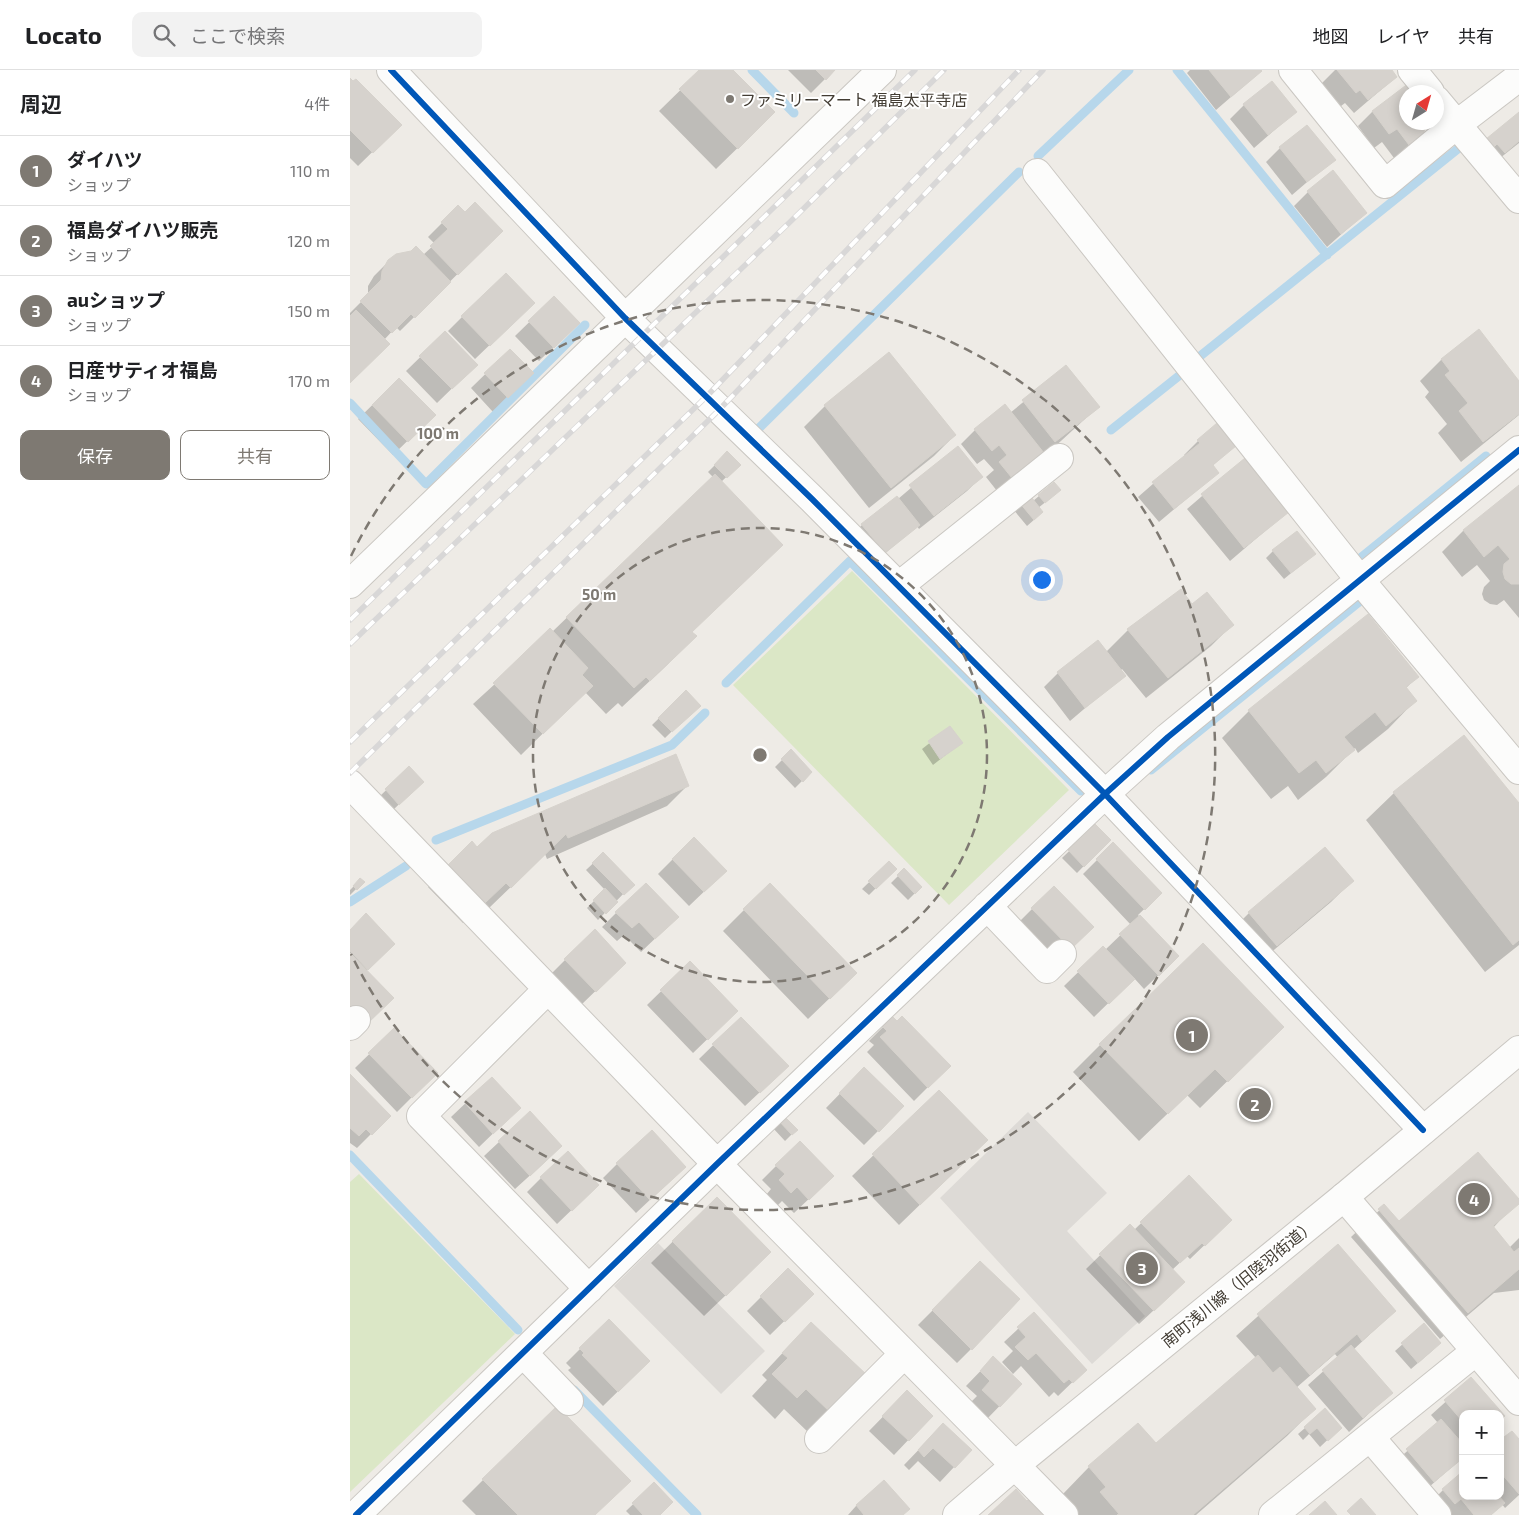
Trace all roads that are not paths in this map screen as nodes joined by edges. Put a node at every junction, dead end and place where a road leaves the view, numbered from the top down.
1 (391, 70) edge
2 (864, 70) edge
3 (882, 70) edge
4 (1293, 70) edge
5 (1412, 70) edge
6 (1519, 77) edge
7 (1424, 85) edge
8 (855, 98) junction
9 (1444, 110) edge
10 (1456, 125) junction
11 (1037, 173) dead end
12 (1519, 199) edge
13 (625, 318) junction
14 (1519, 450) edge
15 (1059, 458) dead end
16 (1359, 579) junction
17 (350, 584) edge
18 (899, 586) junction
19 (1519, 770) edge
20 (350, 784) edge
21 (1105, 794) junction
22 (987, 906) junction
23 (1062, 954) dead end
24 (548, 989) junction
25 (1519, 1050) edge
26 (1423, 1130) junction
27 (717, 1164) junction
28 (1344, 1197) junction
29 (589, 1289) junction
30 (1476, 1351) junction
31 (523, 1353) junction
32 (904, 1354) junction
33 (569, 1401) dead end
34 (1519, 1401) edge
35 (1370, 1437) junction
36 (819, 1439) dead end
37 (1014, 1466) junction
38 (363, 1511) edge
39 (957, 1515) edge
40 (1064, 1515) edge
41 (1273, 1515) edge
42 (1437, 1515) edge

1 - 13 street
2 - 8 street
3 - 8 street
4 - 10 street
5 - 7 street
6 - 10 street
8 - 13 street
9 - 10 street
10 - 12 street
11 - 16 street
13 - 17 street
13 - 18 street
14 - 16 street
15 - 18 street
16 - 19 street
16 - 21 street
18 - 21 street
20 - 24 street
21 - 22 street
21 - 26 street
22 - 23 street
22 - 27 street
24 - 27 street
24 - 29 street
25 - 26 street, 南町浅川線（旧陸羽街道）
26 - 28 street, 南町浅川線（旧陸羽街道）
27 - 29 street
27 - 32 street
28 - 30 street
28 - 37 street, 南町浅川線（旧陸羽街道）
29 - 31 street
30 - 34 street
30 - 35 street
31 - 33 street
31 - 38 street
32 - 36 street
32 - 37 street
35 - 41 street
35 - 42 street
37 - 39 street, 南町浅川線（旧陸羽街道）
37 - 40 street

